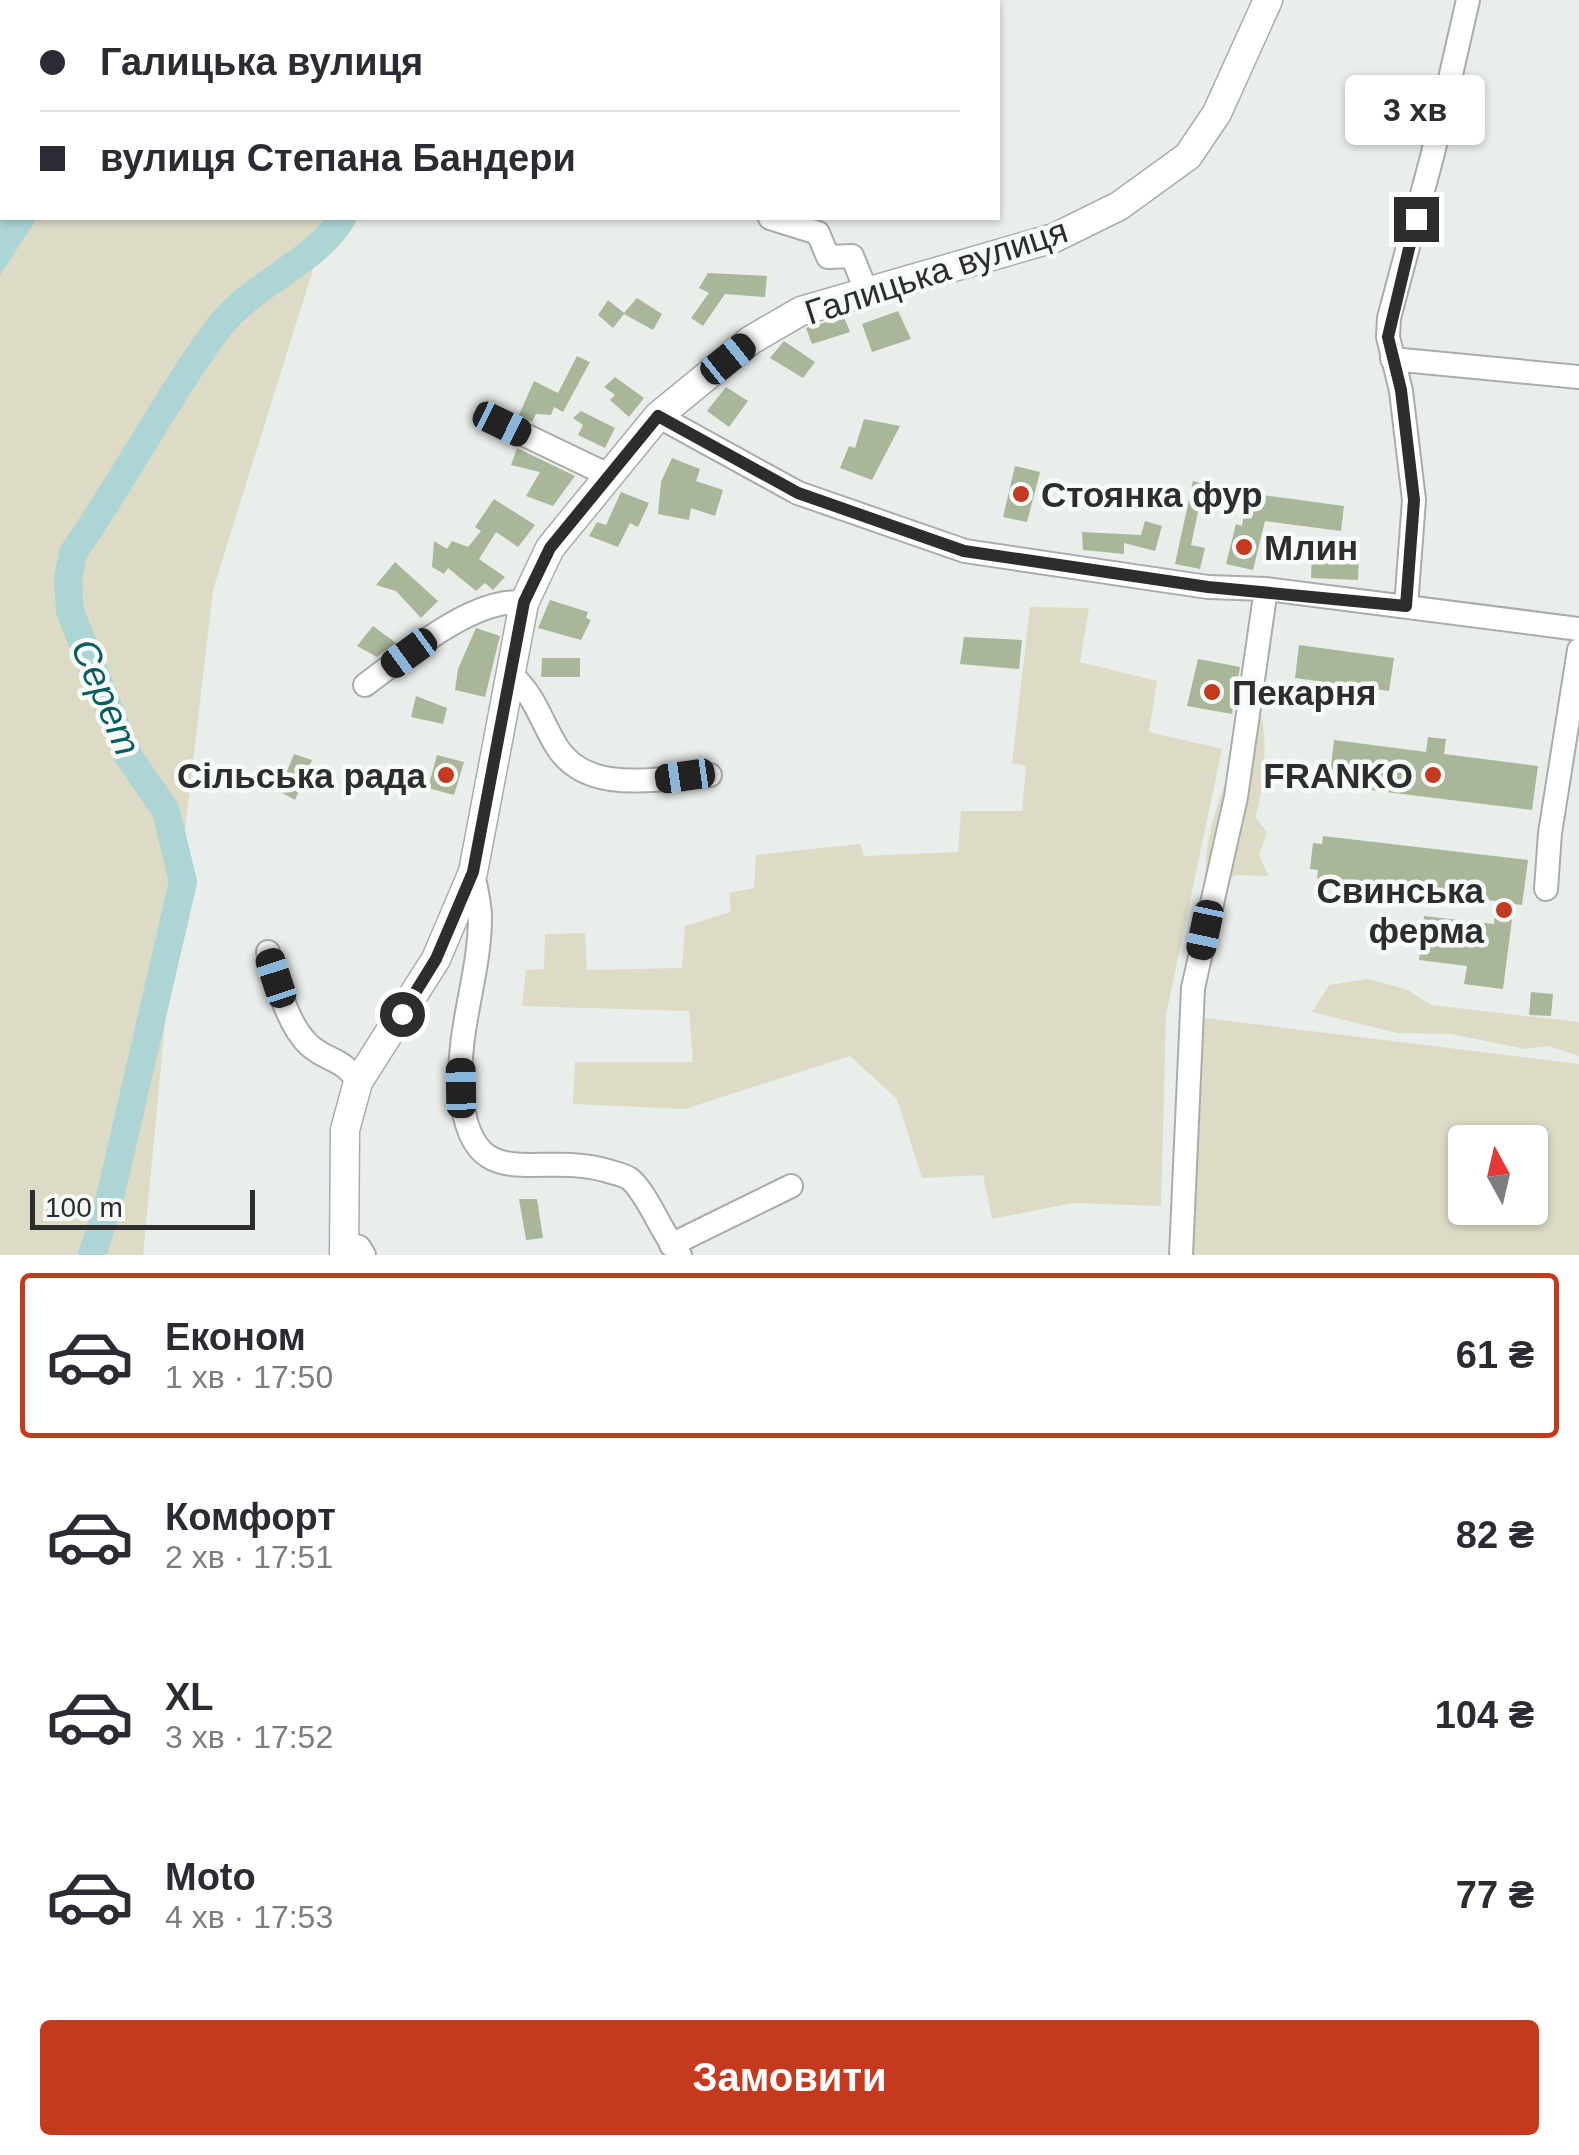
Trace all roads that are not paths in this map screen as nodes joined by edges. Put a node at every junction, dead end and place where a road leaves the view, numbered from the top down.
1 (1268, 0) edge
2 (1468, 0) edge
3 (776, 220) edge
4 (866, 290) junction
5 (1392, 359) junction
6 (1579, 377) edge
7 (658, 416) junction
8 (502, 424) dead end
9 (606, 474) junction
10 (1266, 589) junction
11 (524, 602) junction
12 (1406, 606) junction
13 (1579, 629) edge
14 (1579, 650) edge
15 (512, 675) junction
16 (1577, 681) edge
17 (365, 684) dead end
18 (710, 775) dead end
19 (473, 872) junction
20 (1546, 889) dead end
21 (268, 952) dead end
22 (358, 1082) junction
23 (790, 1186) dead end
24 (676, 1250) edge
25 (351, 1251) edge
26 (1181, 1255) edge

1 - 4 main road, Галицька вулиця
2 - 5 street
3 - 4 street
4 - 7 main road, Галицька вулиця
5 - 6 street
5 - 12 street
7 - 9 main road, Галицька вулиця
7 - 10 street
8 - 9 street
9 - 11 main road, Галицька вулиця
10 - 12 street
10 - 26 street
11 - 15 main road, Галицька вулиця
11 - 17 street
12 - 13 street
14 - 16 street
15 - 18 street
15 - 19 main road, Галицька вулиця
16 - 20 street
19 - 22 main road, Галицька вулиця
19 - 24 street
21 - 22 street
22 - 25 main road, Галицька вулиця
23 - 24 street

